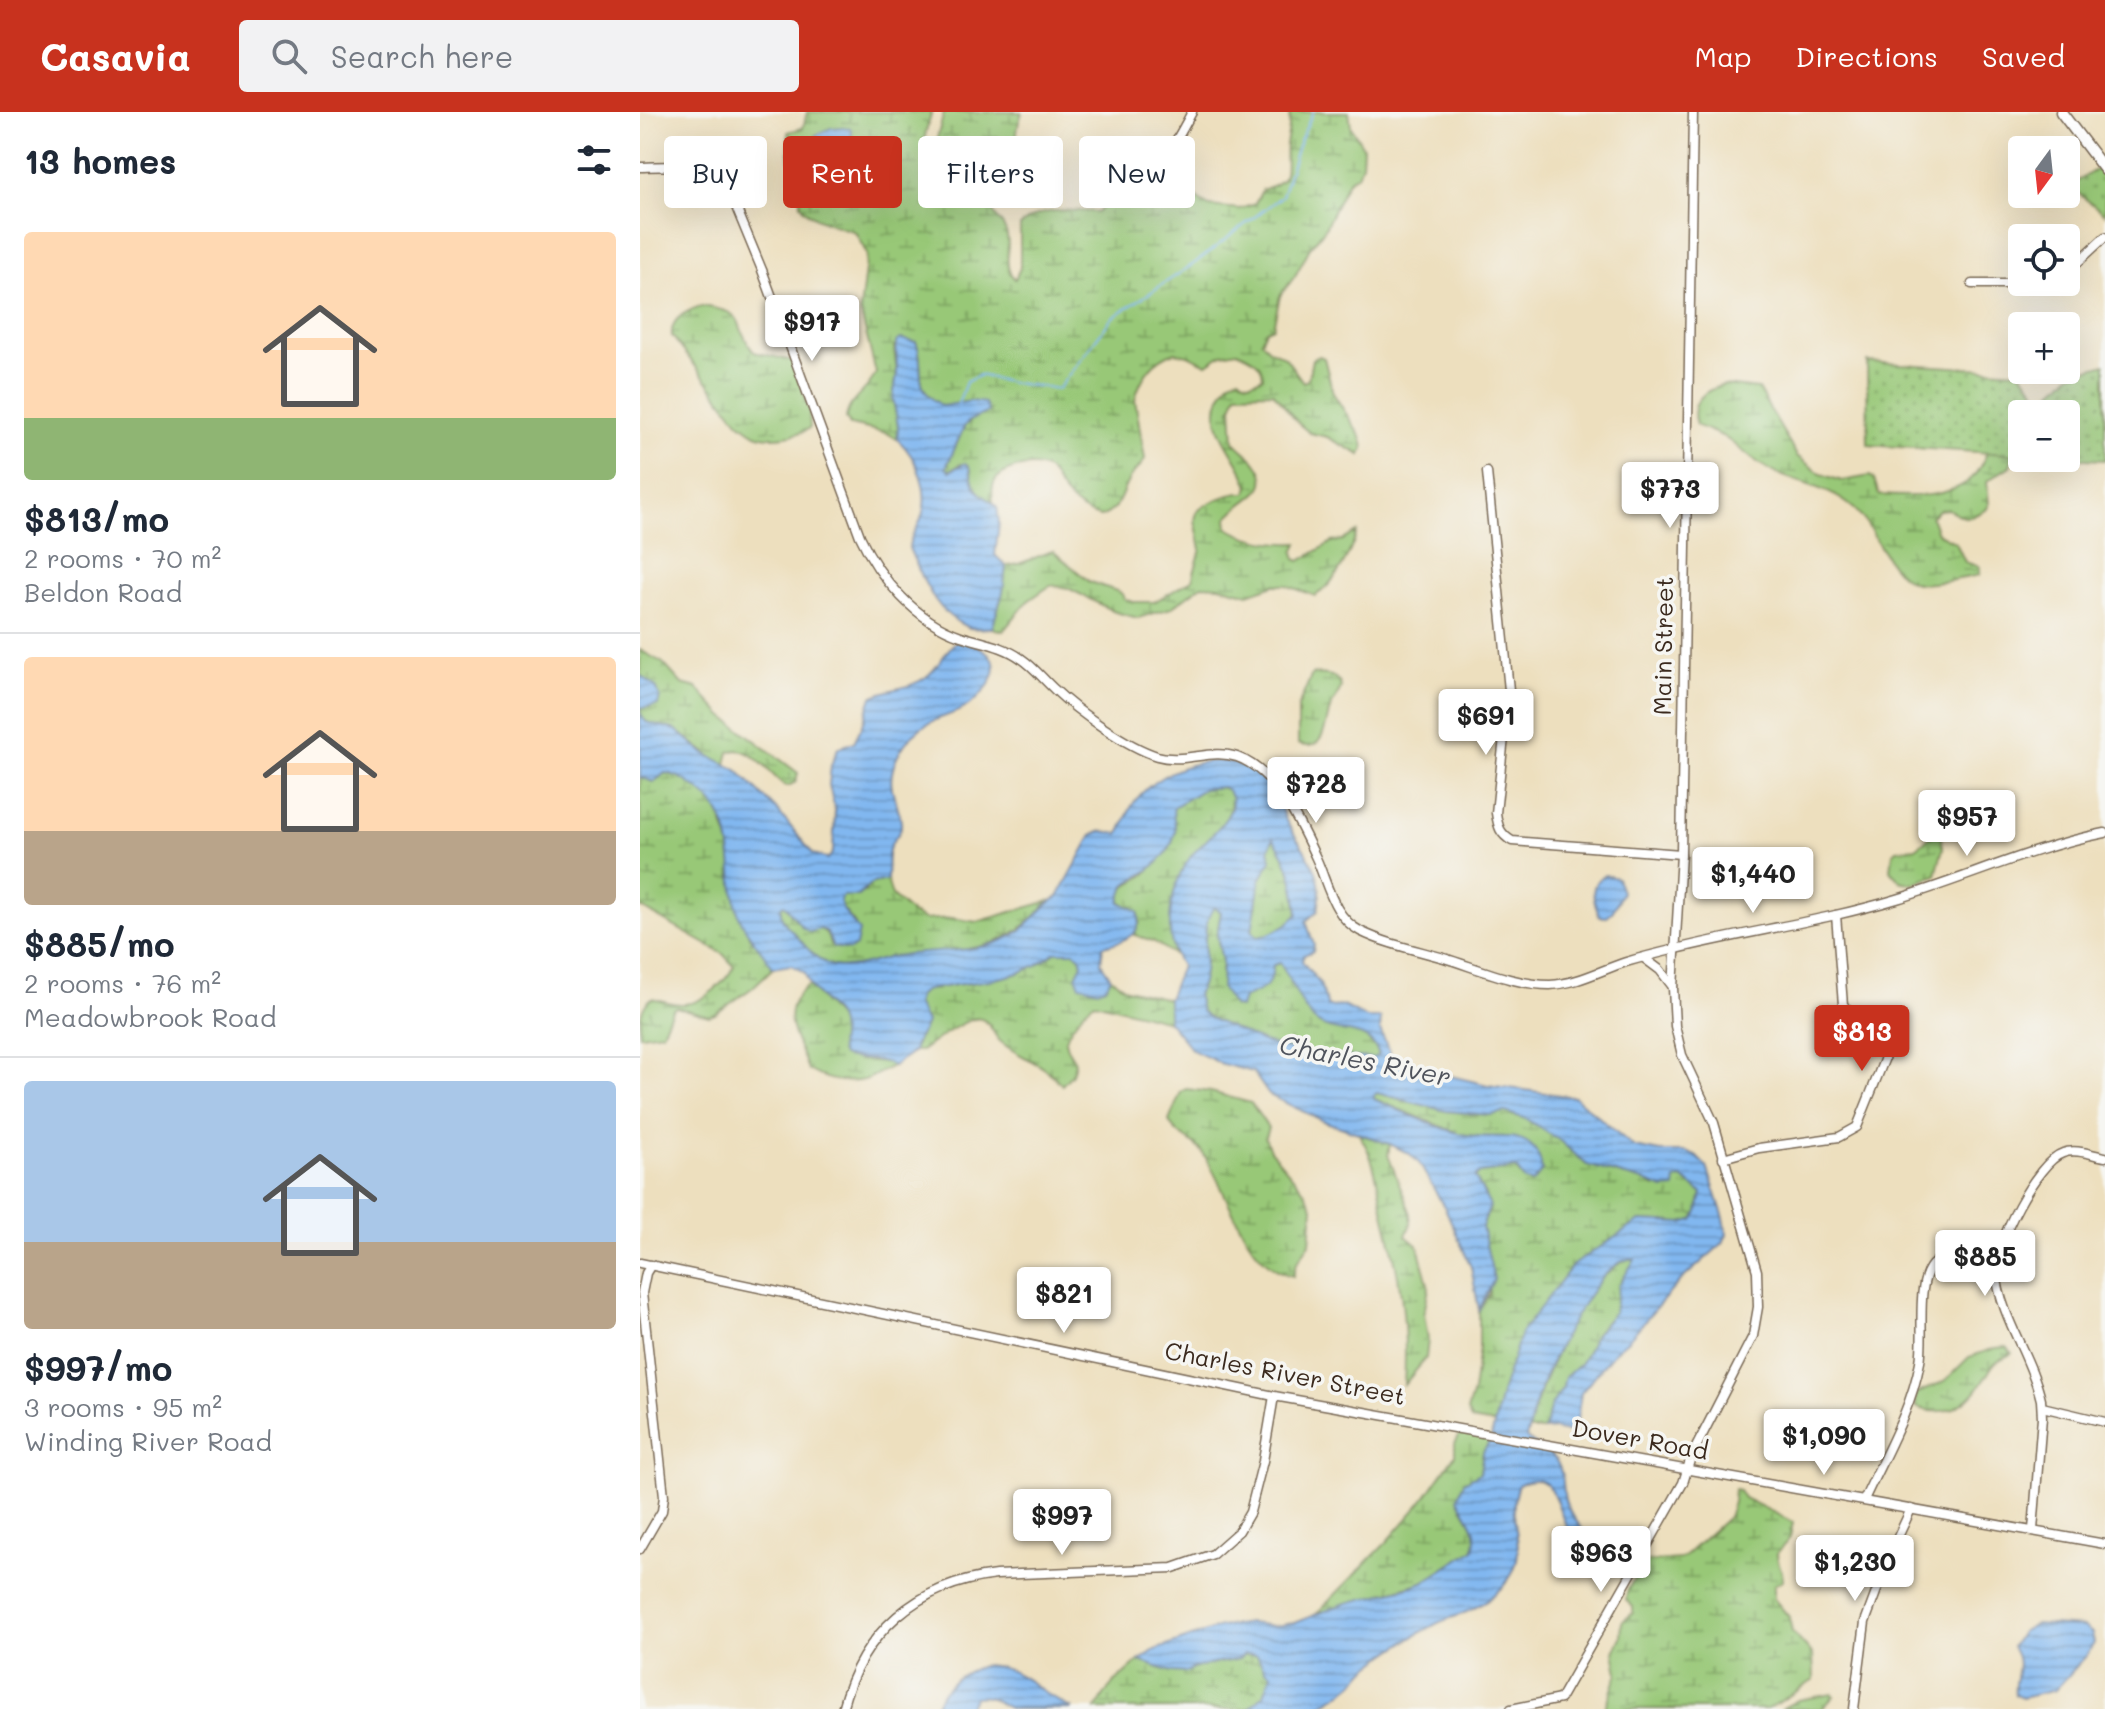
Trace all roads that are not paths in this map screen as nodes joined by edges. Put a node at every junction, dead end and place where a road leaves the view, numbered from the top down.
1 (1192, 112) edge
2 (1693, 112) edge
3 (2061, 112) edge
4 (1177, 136) edge
5 (640, 167) edge
6 (2105, 170) edge
7 (2105, 237) edge
8 (2080, 260) edge
9 (2008, 283) edge
10 (1972, 284) dead end
11 (1487, 472) dead end
12 (2105, 833) edge
13 (1681, 854) junction
14 (1836, 915) junction
15 (1678, 949) junction
16 (1644, 958) junction
17 (1673, 988) junction
18 (2105, 1157) edge
19 (1723, 1158) junction
20 (640, 1263) edge
21 (1996, 1263) junction
22 (651, 1265) junction
23 (1274, 1396) junction
24 (2042, 1407) junction
25 (2105, 1422) edge
26 (1499, 1435) joint
27 (1687, 1469) junction
28 (1864, 1500) junction
29 (1911, 1509) junction
30 (2033, 1530) junction
31 (2105, 1544) edge
32 (640, 1549) edge
33 (1560, 1699) junction
34 (842, 1709) edge
35 (1511, 1709) edge
36 (1554, 1709) edge
37 (1854, 1709) edge

1 - 4 street
2 - 13 street, Main Street
3 - 6 main road
5 - 16 street
7 - 8 street
9 - 10 street
11 - 13 street
12 - 14 street
13 - 15 street, Main Street
14 - 15 street
14 - 19 street
15 - 16 street
15 - 17 street, Main Street
16 - 17 street
17 - 19 street, Main Street
18 - 21 street
19 - 27 street, Main Street
20 - 22 street, Charles River Street
21 - 24 street
21 - 28 street
22 - 23 street, Charles River Street
22 - 32 street
23 - 26 street, Charles River Street
23 - 34 street
24 - 25 street
24 - 30 street
26 - 27 street, Dover Road
27 - 28 street, Dover Road
27 - 33 street, Main Street
28 - 29 street, Dover Road
29 - 30 street, Dover Road
29 - 37 street
30 - 31 street, Dover Road
33 - 35 street
33 - 36 street, Main Street

